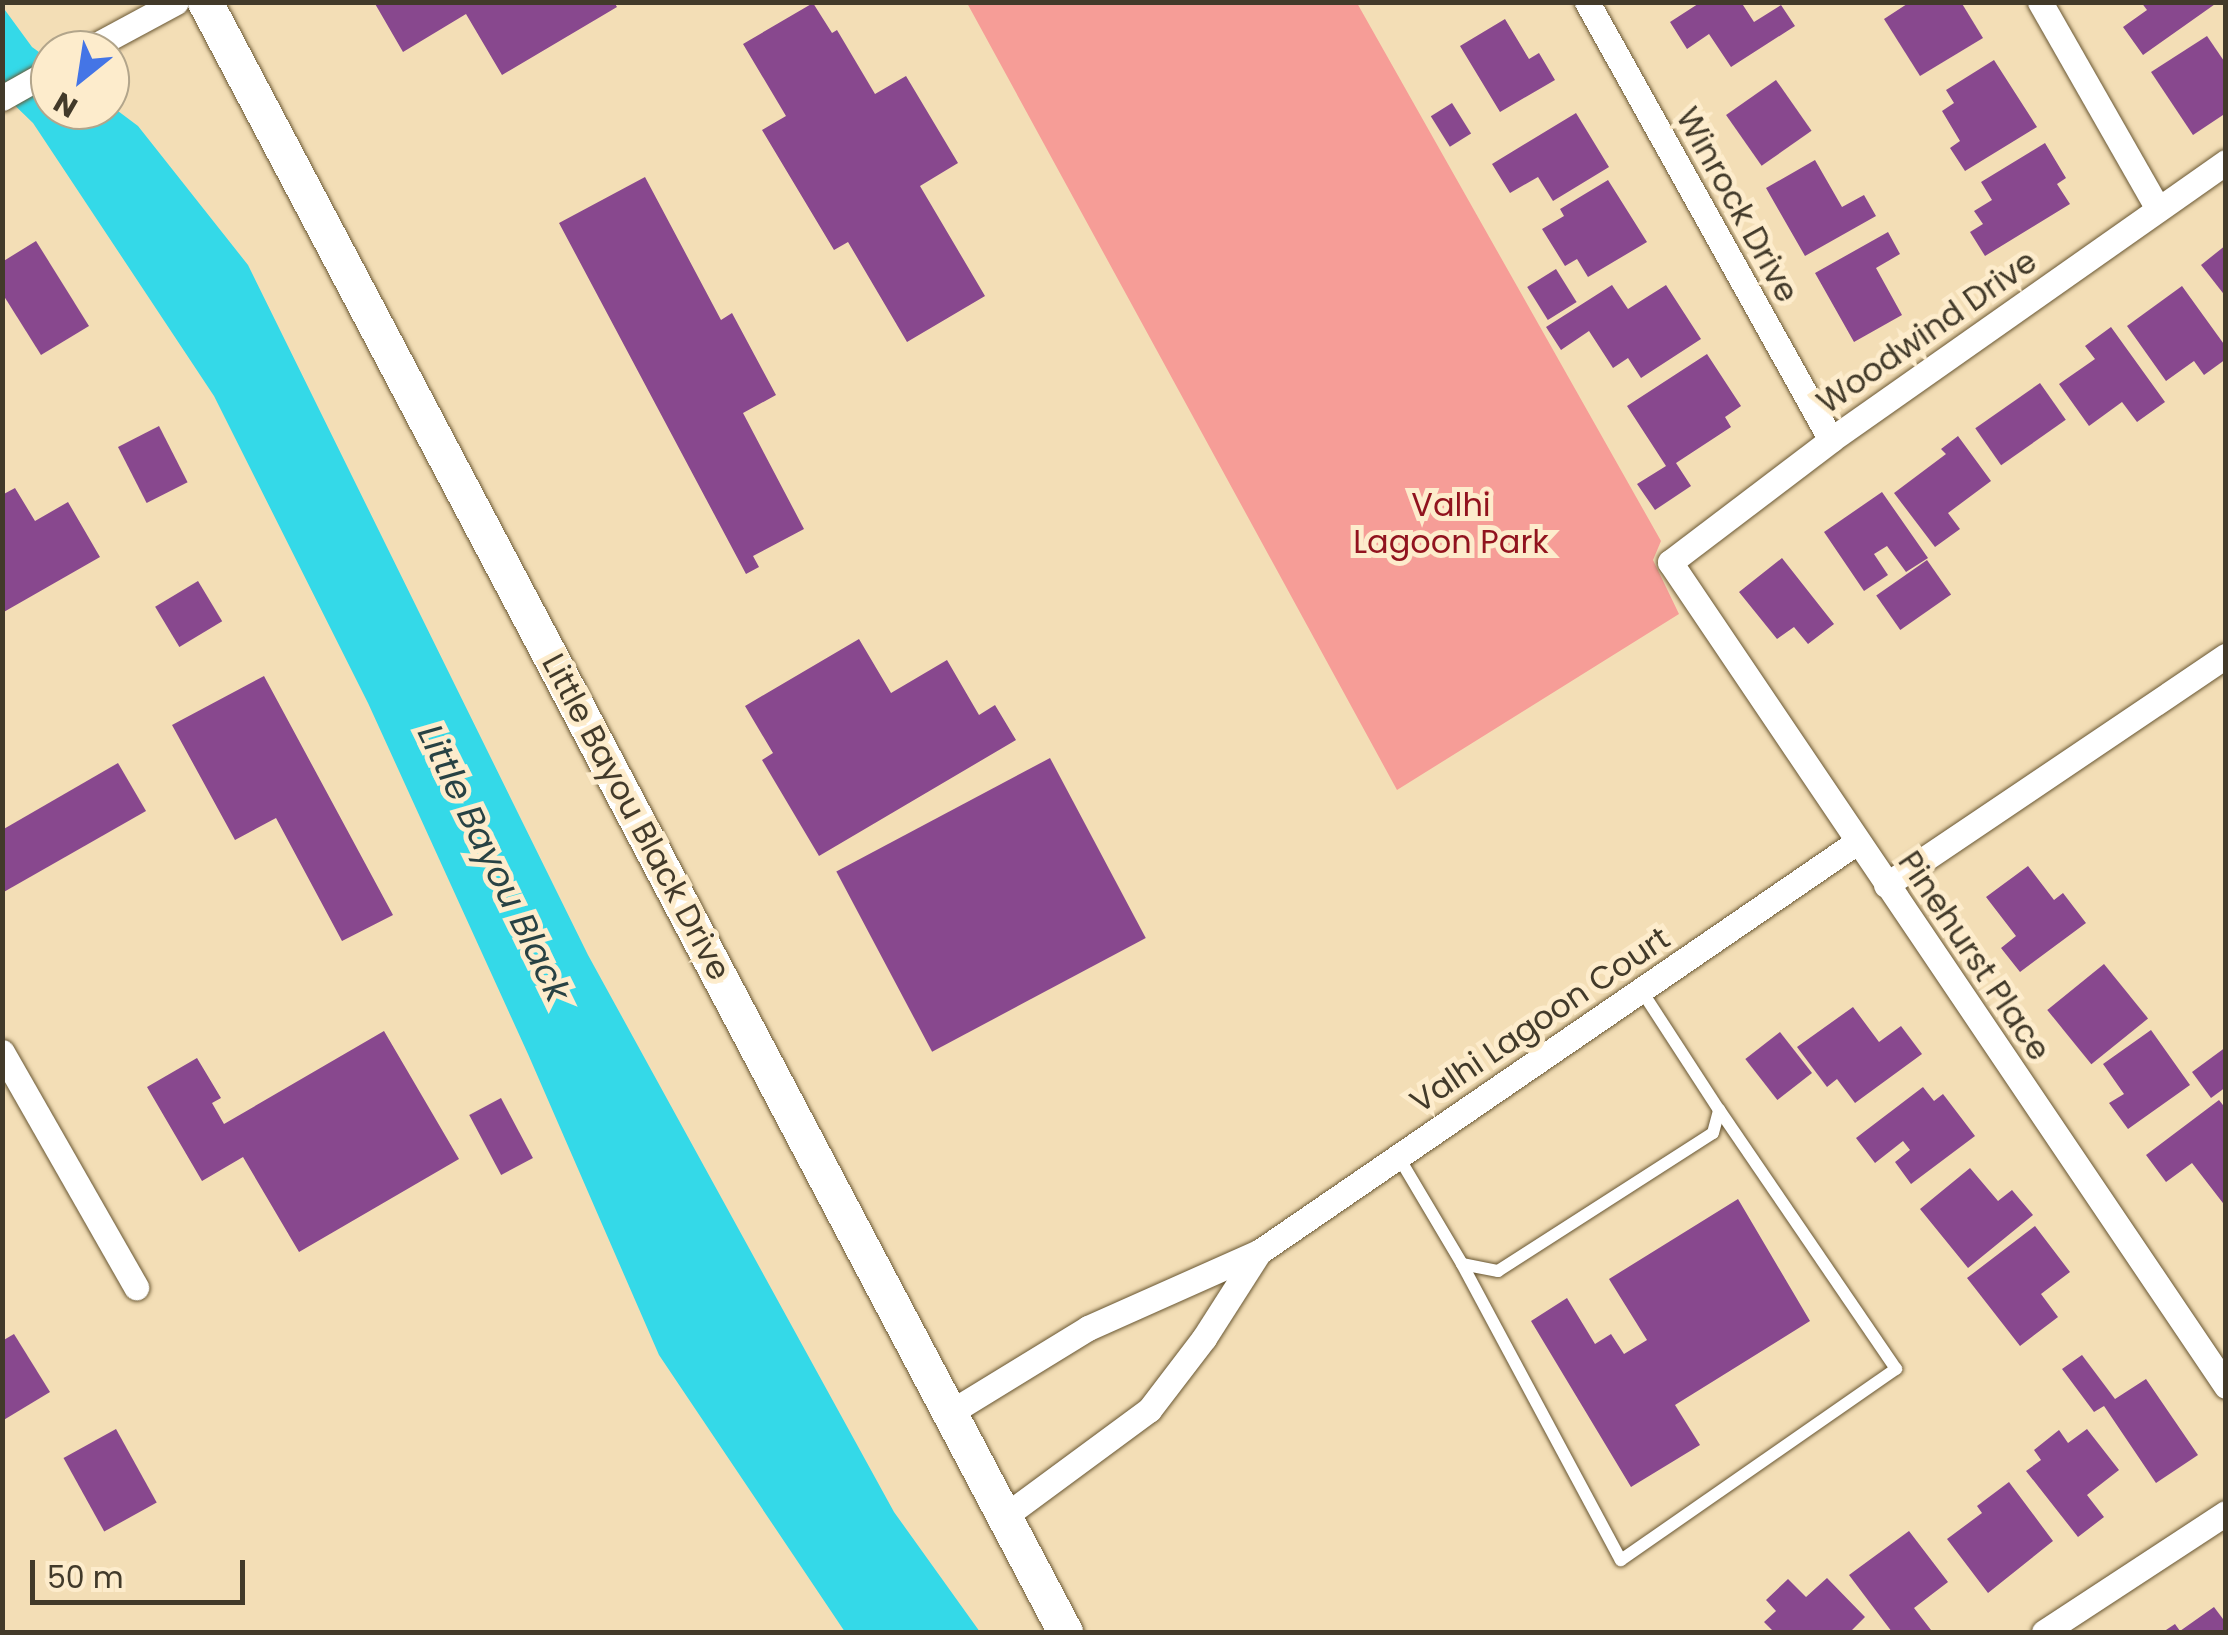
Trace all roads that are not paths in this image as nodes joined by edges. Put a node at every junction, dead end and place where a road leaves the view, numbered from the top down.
1 (176, 2) edge
2 (205, 2) edge
3 (1586, 2) edge
4 (2040, 2) edge
5 (124, 30) edge
6 (30, 82) edge
7 (2, 98) edge
8 (2226, 162) edge
9 (2158, 209) junction
10 (1831, 440) junction
11 (1670, 562) joint
12 (2226, 656) edge
13 (1857, 842) junction
14 (1886, 885) junction
15 (1641, 990) junction
16 (2, 1052) edge
17 (1719, 1110) junction
18 (1398, 1156) junction
19 (1259, 1252) junction
20 (1462, 1264) junction
21 (136, 1287) dead end
22 (2226, 1386) edge
23 (951, 1412) junction
24 (2226, 1512) edge
25 (1005, 1516) junction
26 (1065, 1632) edge
27 (2044, 1632) edge

1 - 5 street
2 - 23 main road, Little Bayou Black Drive
3 - 10 street, Winrock Drive
4 - 9 street
6 - 7 street
8 - 9 street, Woodwind Drive
9 - 10 street, Woodwind Drive
10 - 11 street, Woodwind Drive
11 - 13 street, Pinehurst Place
12 - 14 street
13 - 14 street, Pinehurst Place
13 - 15 street, Valhi Lagoon Court
14 - 22 street, Pinehurst Place
15 - 17 lane
15 - 18 street, Valhi Lagoon Court
16 - 21 street
17 - 20 lane
17 - 20 lane
18 - 19 street, Valhi Lagoon Court
18 - 20 lane
19 - 23 street, Valhi Lagoon Court
19 - 25 street, Valhi Lagoon Court
23 - 25 main road, Little Bayou Black Drive
24 - 27 street
25 - 26 main road, Little Bayou Black Drive

